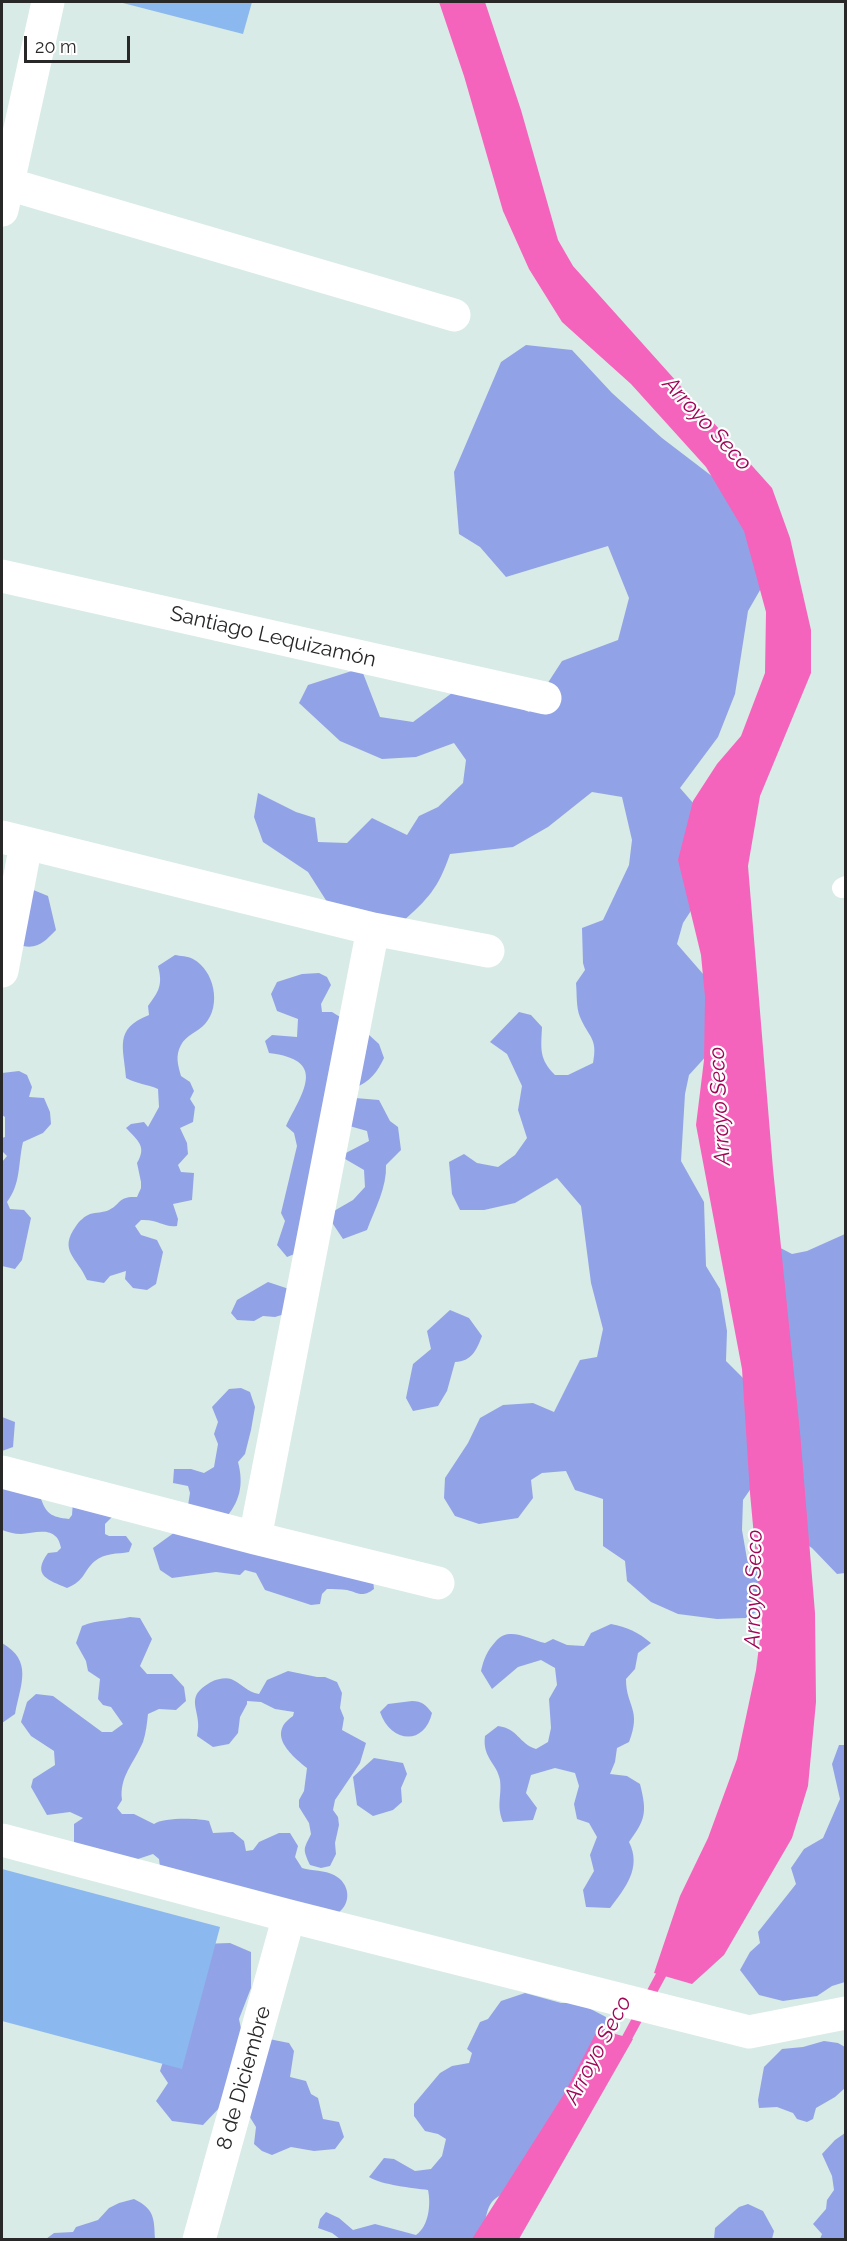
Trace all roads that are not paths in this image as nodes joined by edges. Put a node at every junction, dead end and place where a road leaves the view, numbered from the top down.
1 (48, 2) edge
2 (5, 197) edge
3 (454, 315) dead end
4 (2, 576) edge
5 (545, 698) dead end
6 (14, 841) edge
7 (374, 929) junction
8 (488, 951) dead end
9 (2, 971) edge
10 (2, 1472) edge
11 (255, 1538) junction
12 (438, 1583) dead end
13 (2, 1840) edge
14 (289, 1916) junction
15 (846, 2013) edge
16 (199, 2240) edge

1 - 2 street
2 - 3 street
4 - 5 street, Santiago Lequizamón
6 - 7 street
6 - 9 street
7 - 8 street
7 - 11 street
10 - 11 street
11 - 12 street
13 - 14 street
14 - 15 street
14 - 16 street, 8 de Diciembre

